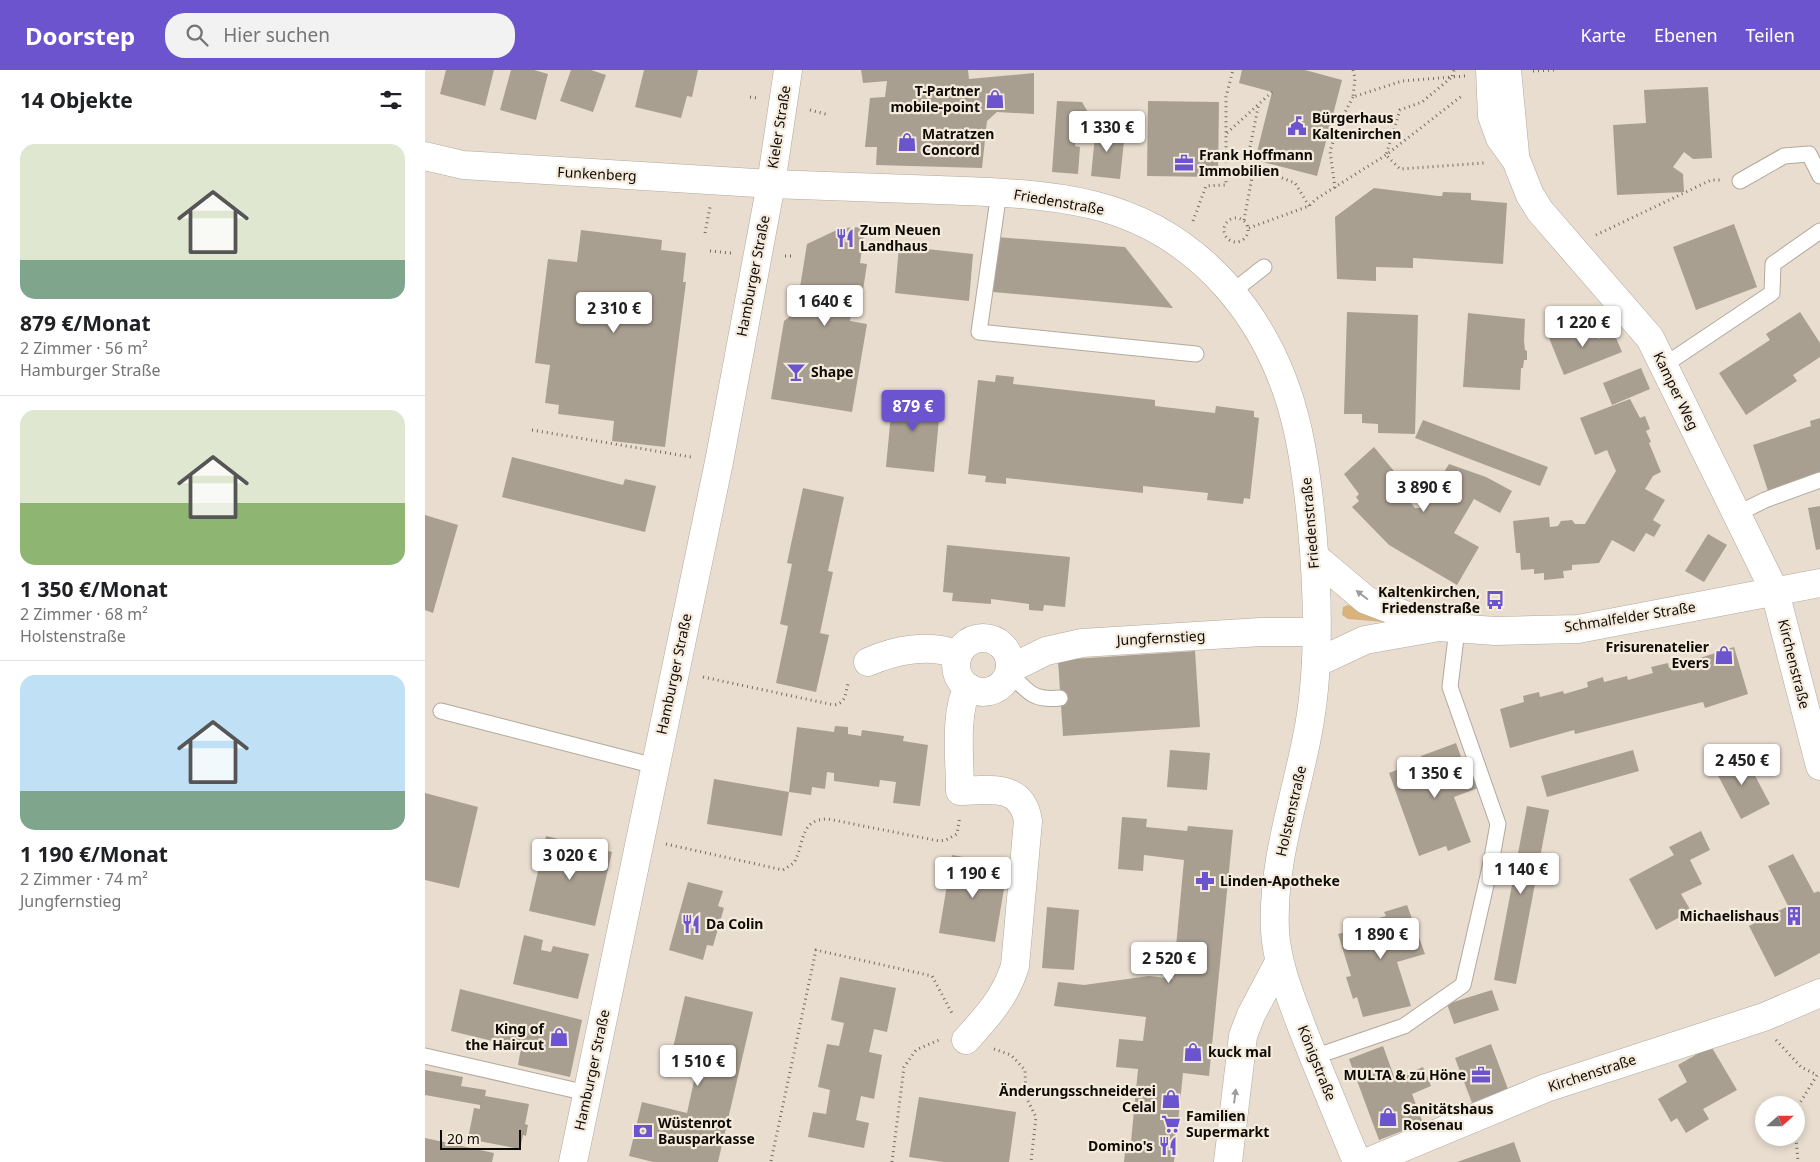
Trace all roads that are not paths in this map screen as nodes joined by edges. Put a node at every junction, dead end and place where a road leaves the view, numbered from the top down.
1 (788, 70) edge
2 (1495, 71) edge
3 (425, 156) edge
4 (1820, 176) edge
5 (1740, 181) road end
6 (771, 184) junction
7 (999, 192) junction
8 (1820, 231) edge
9 (1265, 266) dead end
10 (1232, 292) junction
11 (1196, 354) dead end
12 (1663, 366) junction
13 (1820, 480) edge
14 (1737, 514) junction
15 (1315, 557) junction
16 (1820, 583) edge
17 (1775, 592) junction
18 (1448, 628) junction
19 (1316, 632) junction
20 (958, 655) junction
21 (868, 662) road end
22 (1316, 663) junction
23 (1010, 668) junction
24 (967, 687) junction
25 (1061, 698) dead end
26 (441, 711) dead end
27 (655, 766) junction
28 (1820, 766) edge
29 (1279, 962) junction
30 (1820, 993) edge
31 (966, 1040) road end
32 (425, 1056) edge
33 (1314, 1057) junction
34 (587, 1093) junction
35 (573, 1162) edge
36 (1227, 1162) edge
37 (1357, 1162) edge
38 (1368, 1162) edge

1 - 6 main road, Kieler Straße
2 - 12 main road, Kamper Weg
3 - 6 main road, Funkenberg
4 - 5 lane
6 - 7 main road, Friedenstraße
6 - 27 main road, Hamburger Straße
7 - 10 main road, Friedenstraße
7 - 11 lane
8 - 12 lane
9 - 10 lane
10 - 15 main road, Friedenstraße
12 - 14 main road, Kamper Weg
13 - 14 lane
14 - 17 main road, Kamper Weg
18 -> 15 main road, Schmalfelder Straße
15 - 19 main road, Friedenstraße
16 - 17 main road, Schmalfelder Straße
17 - 18 main road, Schmalfelder Straße
17 - 28 main road, Kirchenstraße
18 - 22 main road, Schmalfelder Straße
18 - 33 lane
19 - 22 main road, Holstenstraße
19 - 23 main road, Jungfernstieg
20 - 21 main road
20 - 23 main road
20 - 24 main road
22 - 29 main road, Holstenstraße
23 - 24 main road, Jungfernstieg
23 - 25 lane
24 - 31 main road
26 - 27 lane
27 - 34 main road, Hamburger Straße
29 - 33 main road, Königstraße
36 -> 29 main road
30 - 38 main road, Kirchenstraße
32 - 34 lane
33 - 37 main road, Königstraße
34 - 35 main road, Hamburger Straße

